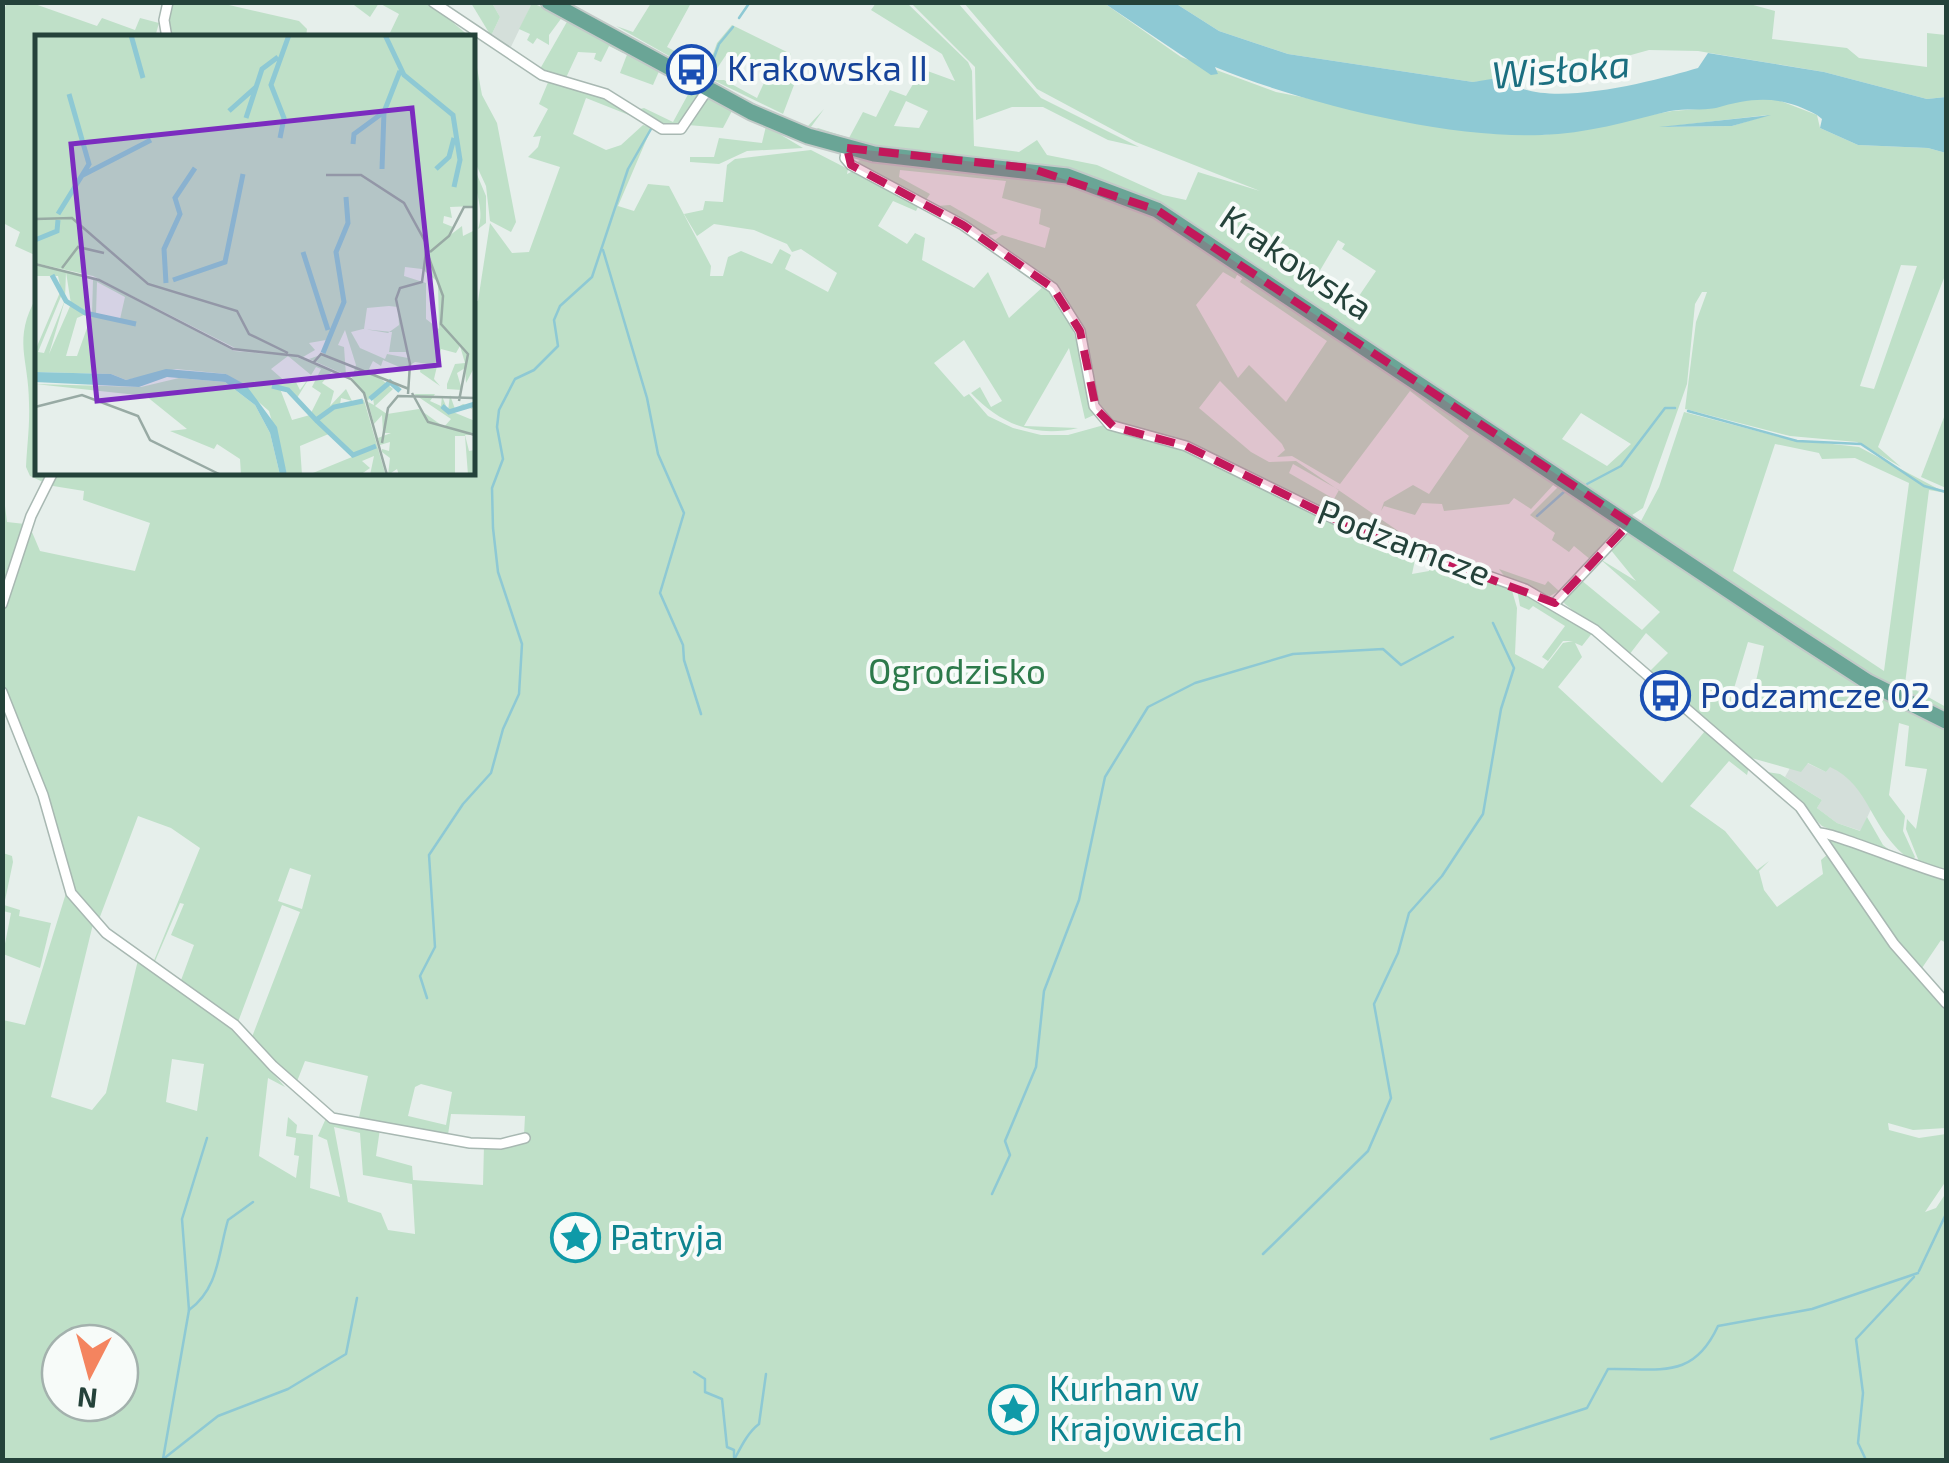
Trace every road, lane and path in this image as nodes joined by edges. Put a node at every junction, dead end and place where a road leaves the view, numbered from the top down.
1 (168, 2) edge
2 (433, 2) edge
3 (550, 2) edge
4 (166, 35) edge
5 (708, 88) junction
6 (847, 148) junction
7 (51, 475) edge
8 (1630, 523) junction
9 (1555, 603) junction
10 (2, 604) edge
11 (2, 692) edge
12 (1946, 721) edge
13 (1820, 832) junction
14 (1946, 876) edge
15 (1946, 1003) edge
16 (525, 1138) dead end

1 - 4 street
2 - 5 street
3 - 5 main road, Krakowska
5 - 6 main road, Krakowska
6 - 8 main road, Krakowska
6 - 9 street, Podzamcze
7 - 10 street
8 - 9 street
8 - 12 main road, Krakowska
9 - 13 street, Podzamcze
11 - 16 street
13 - 14 street
13 - 15 street, Podzamcze

